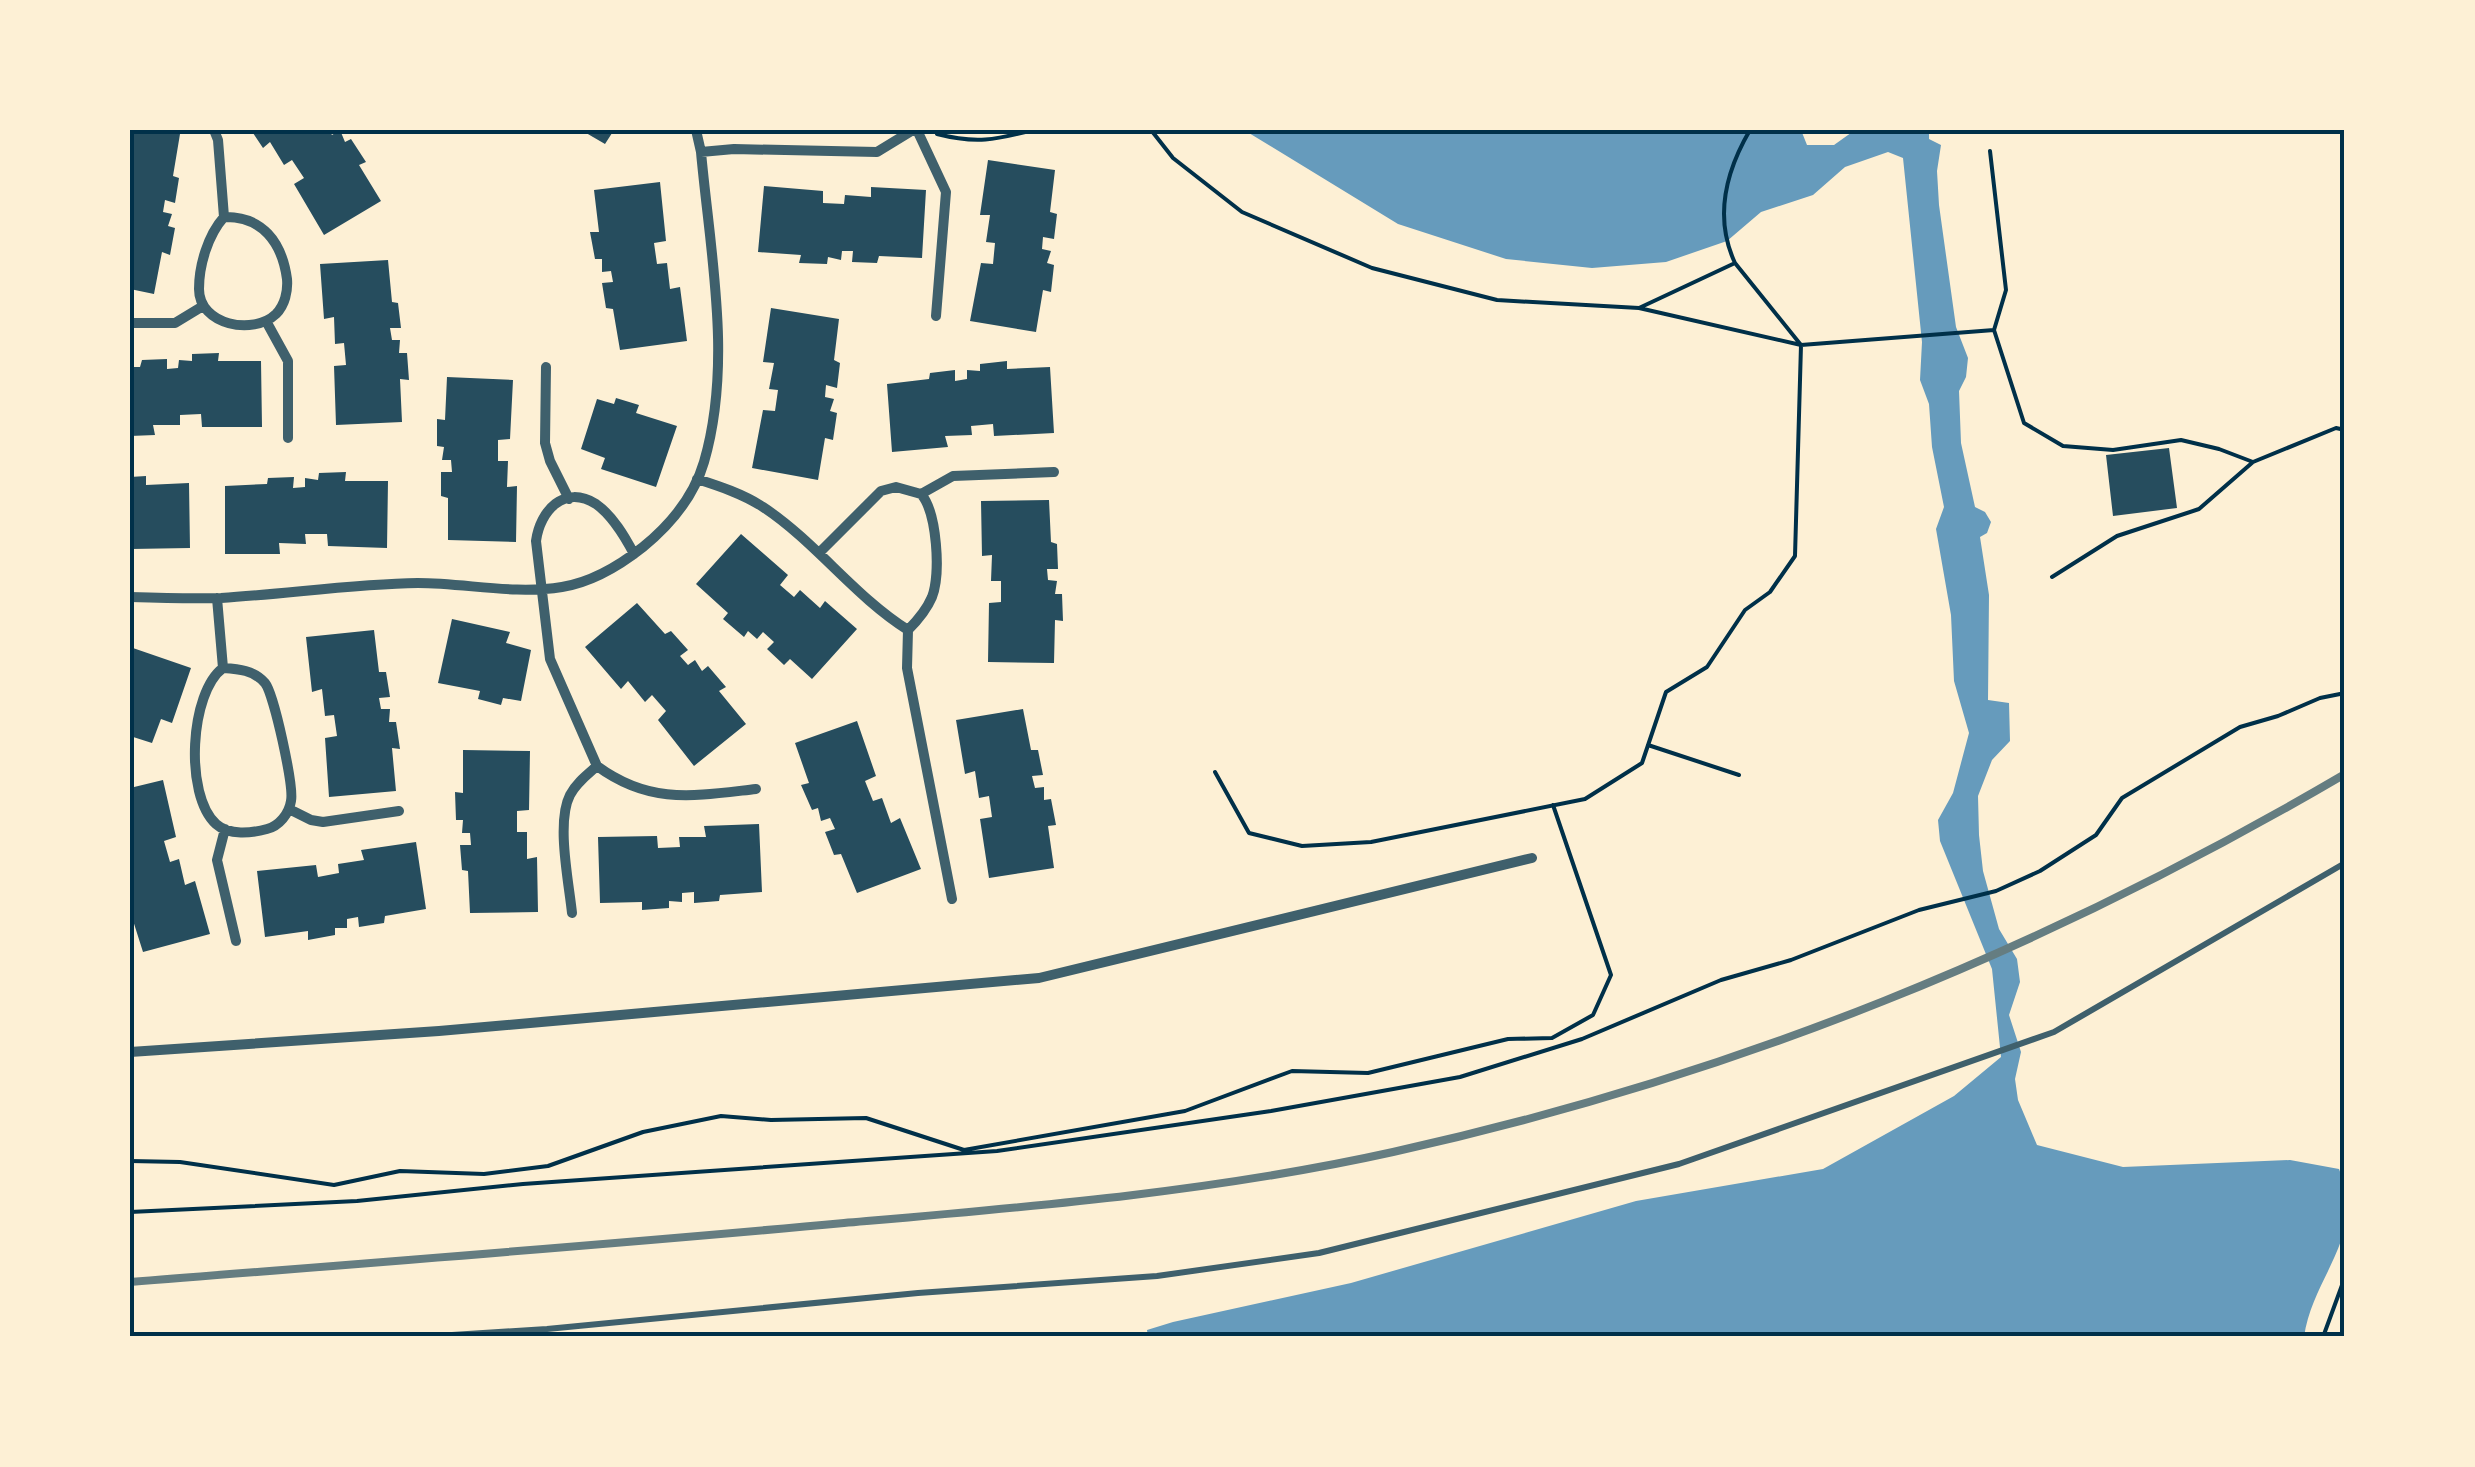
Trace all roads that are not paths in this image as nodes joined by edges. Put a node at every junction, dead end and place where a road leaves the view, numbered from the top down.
1 (214, 130) edge
2 (696, 130) edge
3 (918, 130) edge
4 (701, 152) junction
5 (224, 217) junction
6 (204, 306) junction
7 (936, 316) dead end
8 (266, 321) junction
9 (130, 323) edge
10 (546, 368) dead end
11 (288, 438) dead end
12 (1054, 472) dead end
13 (697, 478) junction
14 (921, 494) junction
15 (568, 498) junction
16 (819, 553) junction
17 (634, 554) junction
18 (542, 589) junction
19 (130, 598) edge
20 (217, 598) junction
21 (908, 630) junction
22 (222, 668) junction
23 (597, 766) junction
24 (756, 789) dead end
25 (289, 808) junction
26 (400, 811) dead end
27 (226, 829) junction
28 (1532, 858) dead end
29 (2345, 863) edge
30 (952, 899) dead end
31 (572, 914) dead end
32 (236, 940) dead end
33 (130, 1052) edge
34 (421, 1337) edge

1 - 5 street
2 - 4 street
3 - 4 street
3 - 7 street
4 - 13 street
5 - 6 street
5 - 8 street
6 - 8 street
6 - 9 street
8 - 11 street
10 - 15 street
12 - 14 street
13 - 16 street
13 - 17 street
14 - 16 street
14 - 21 street
15 - 17 street
15 - 18 street
16 - 21 street
17 - 18 street
18 - 20 street
18 - 23 street
19 - 20 street
20 - 22 street
21 - 30 street
22 - 25 street
22 - 27 street
23 - 24 street
23 - 31 street
25 - 26 street
25 - 27 street
27 - 32 street
28 - 33 street
29 - 34 lane

